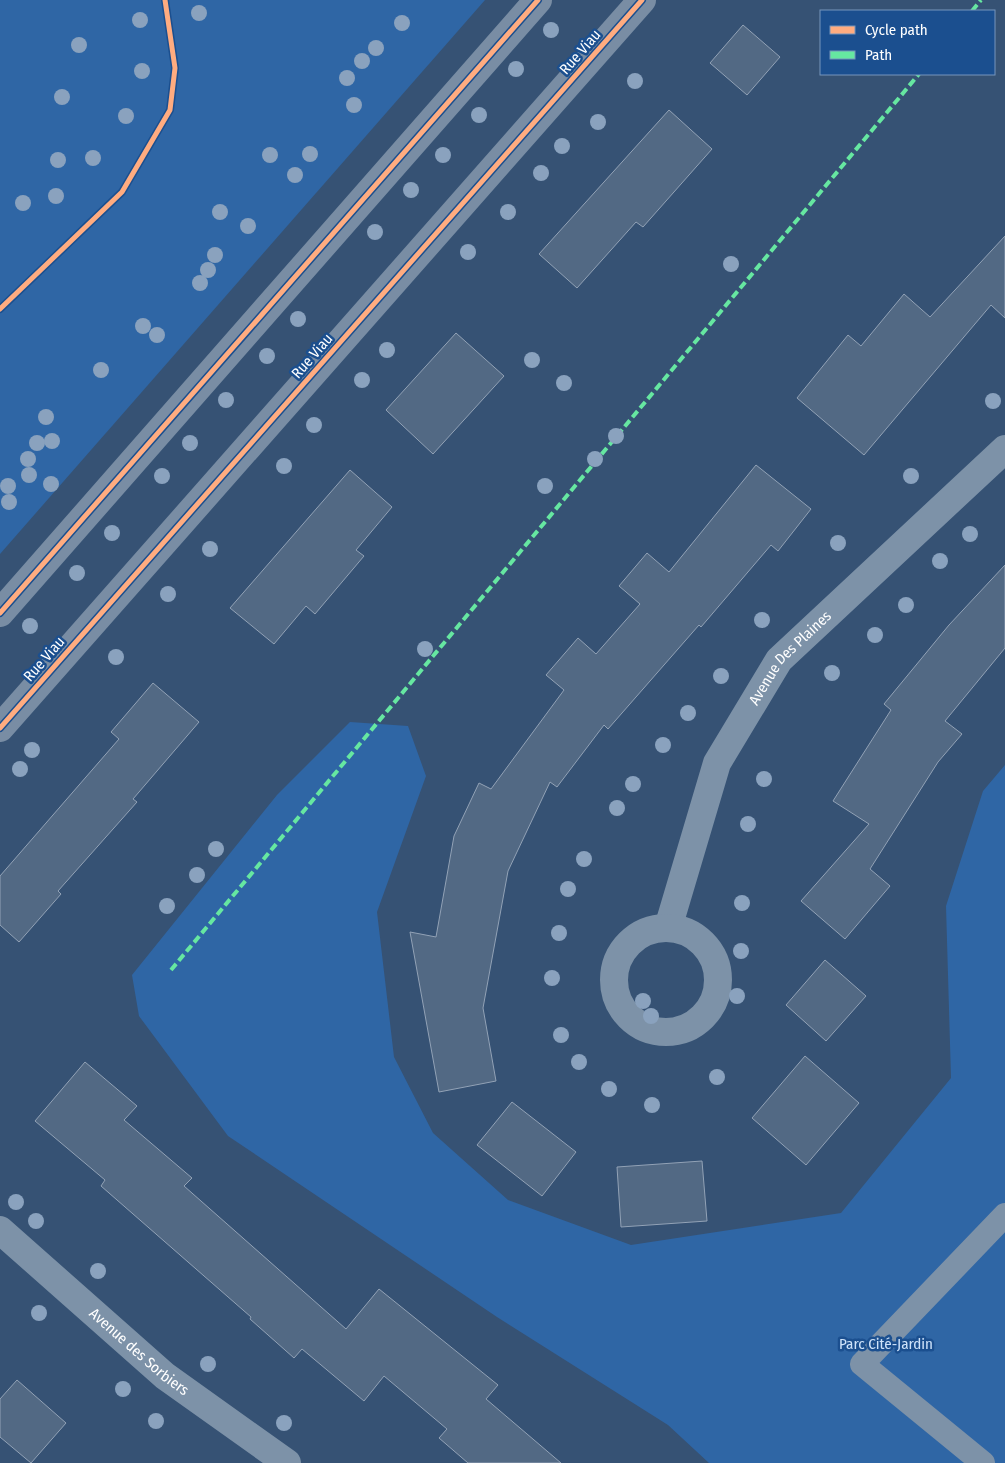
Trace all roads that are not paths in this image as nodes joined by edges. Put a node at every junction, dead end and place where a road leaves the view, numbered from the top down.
1 (538, 0) edge
2 (642, 0) edge
3 (1005, 449) edge
4 (0, 613) edge
5 (0, 728) edge
6 (668, 928) dead end
7 (1005, 1215) edge
8 (0, 1230) edge
9 (287, 1463) edge
10 (983, 1463) edge

1 - 4 main road
2 - 5 main road, Rue Viau
3 - 6 street, Avenue Des Plaines
7 - 10 lane
8 - 9 street, Avenue des Sorbiers

